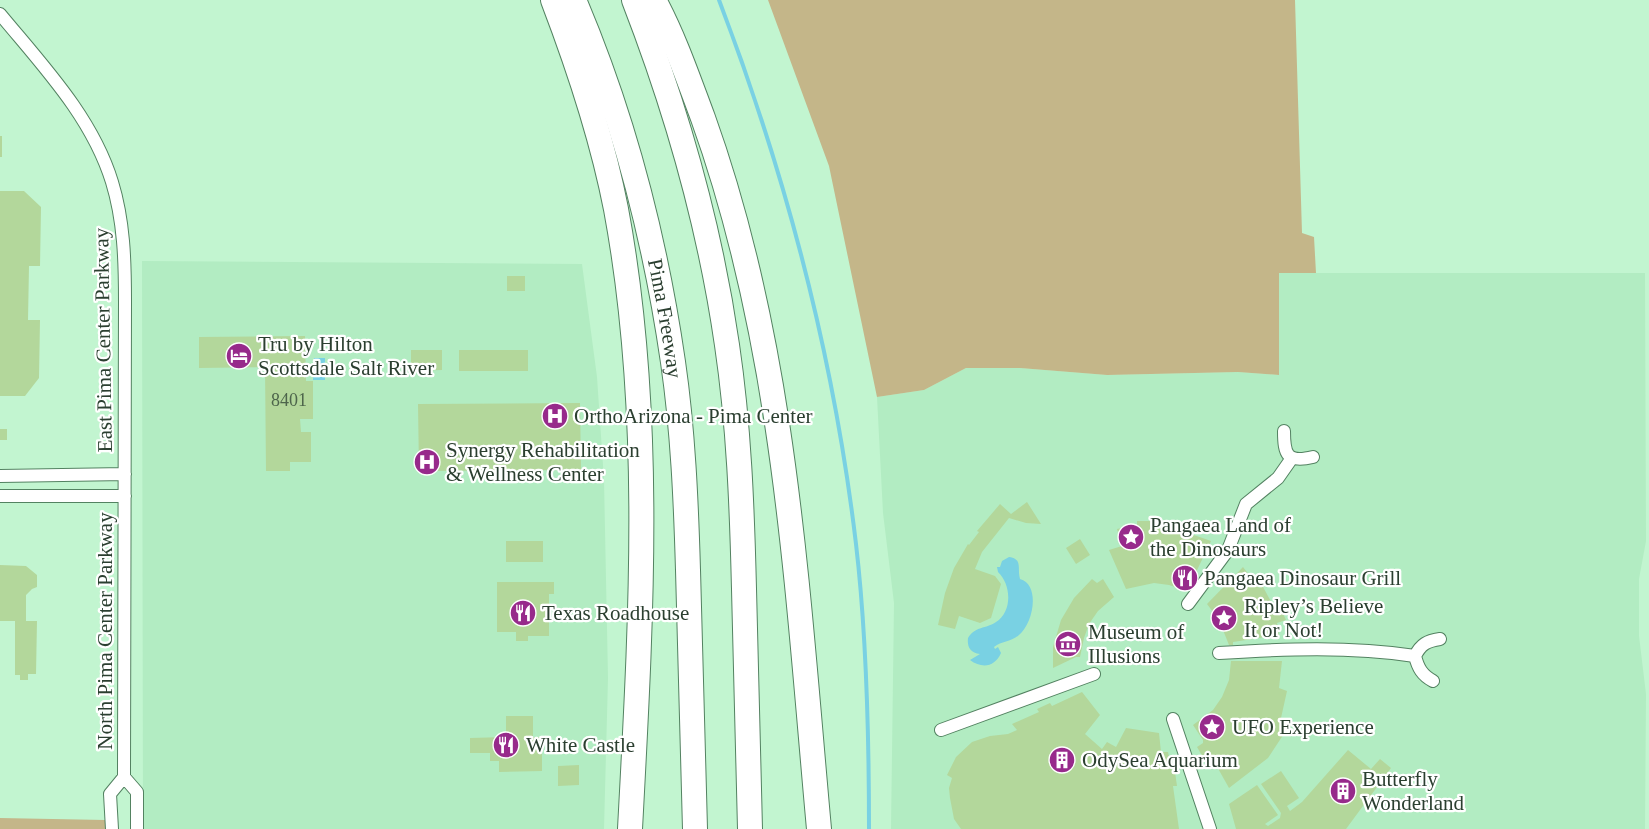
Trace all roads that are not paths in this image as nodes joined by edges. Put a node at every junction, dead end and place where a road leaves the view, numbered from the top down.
1 (553, 0) edge
2 (574, 0) edge
3 (634, 0) edge
4 (654, 0) edge
5 (0, 14) edge
6 (1284, 431) dead end
7 (1313, 457) dead end
8 (1292, 458) junction
9 (0, 476) edge
10 (125, 485) junction
11 (0, 496) edge
12 (1188, 604) dead end
13 (1440, 639) dead end
14 (1219, 653) dead end
15 (1414, 656) junction
16 (1094, 674) dead end
17 (1433, 681) dead end
18 (1173, 719) dead end
19 (941, 730) dead end
20 (124, 777) junction
21 (112, 829) edge
22 (136, 829) edge
23 (630, 829) edge
24 (695, 829) edge
25 (750, 829) edge
26 (819, 829) edge
27 (1210, 829) edge

1 - 23 highway
2 - 24 highway, Pima Freeway
3 - 25 highway
4 - 26 highway
5 - 10 street, East Pima Center Parkway
6 - 8 street
7 - 8 street
8 - 12 street
9 - 10 street
10 - 11 street
10 - 20 street, North Pima Center Parkway
13 - 15 street
14 - 15 street
15 - 17 street
16 - 19 street
18 - 27 street
20 - 21 street, North Pima Center Parkway
20 - 22 street, North Pima Center Parkway

